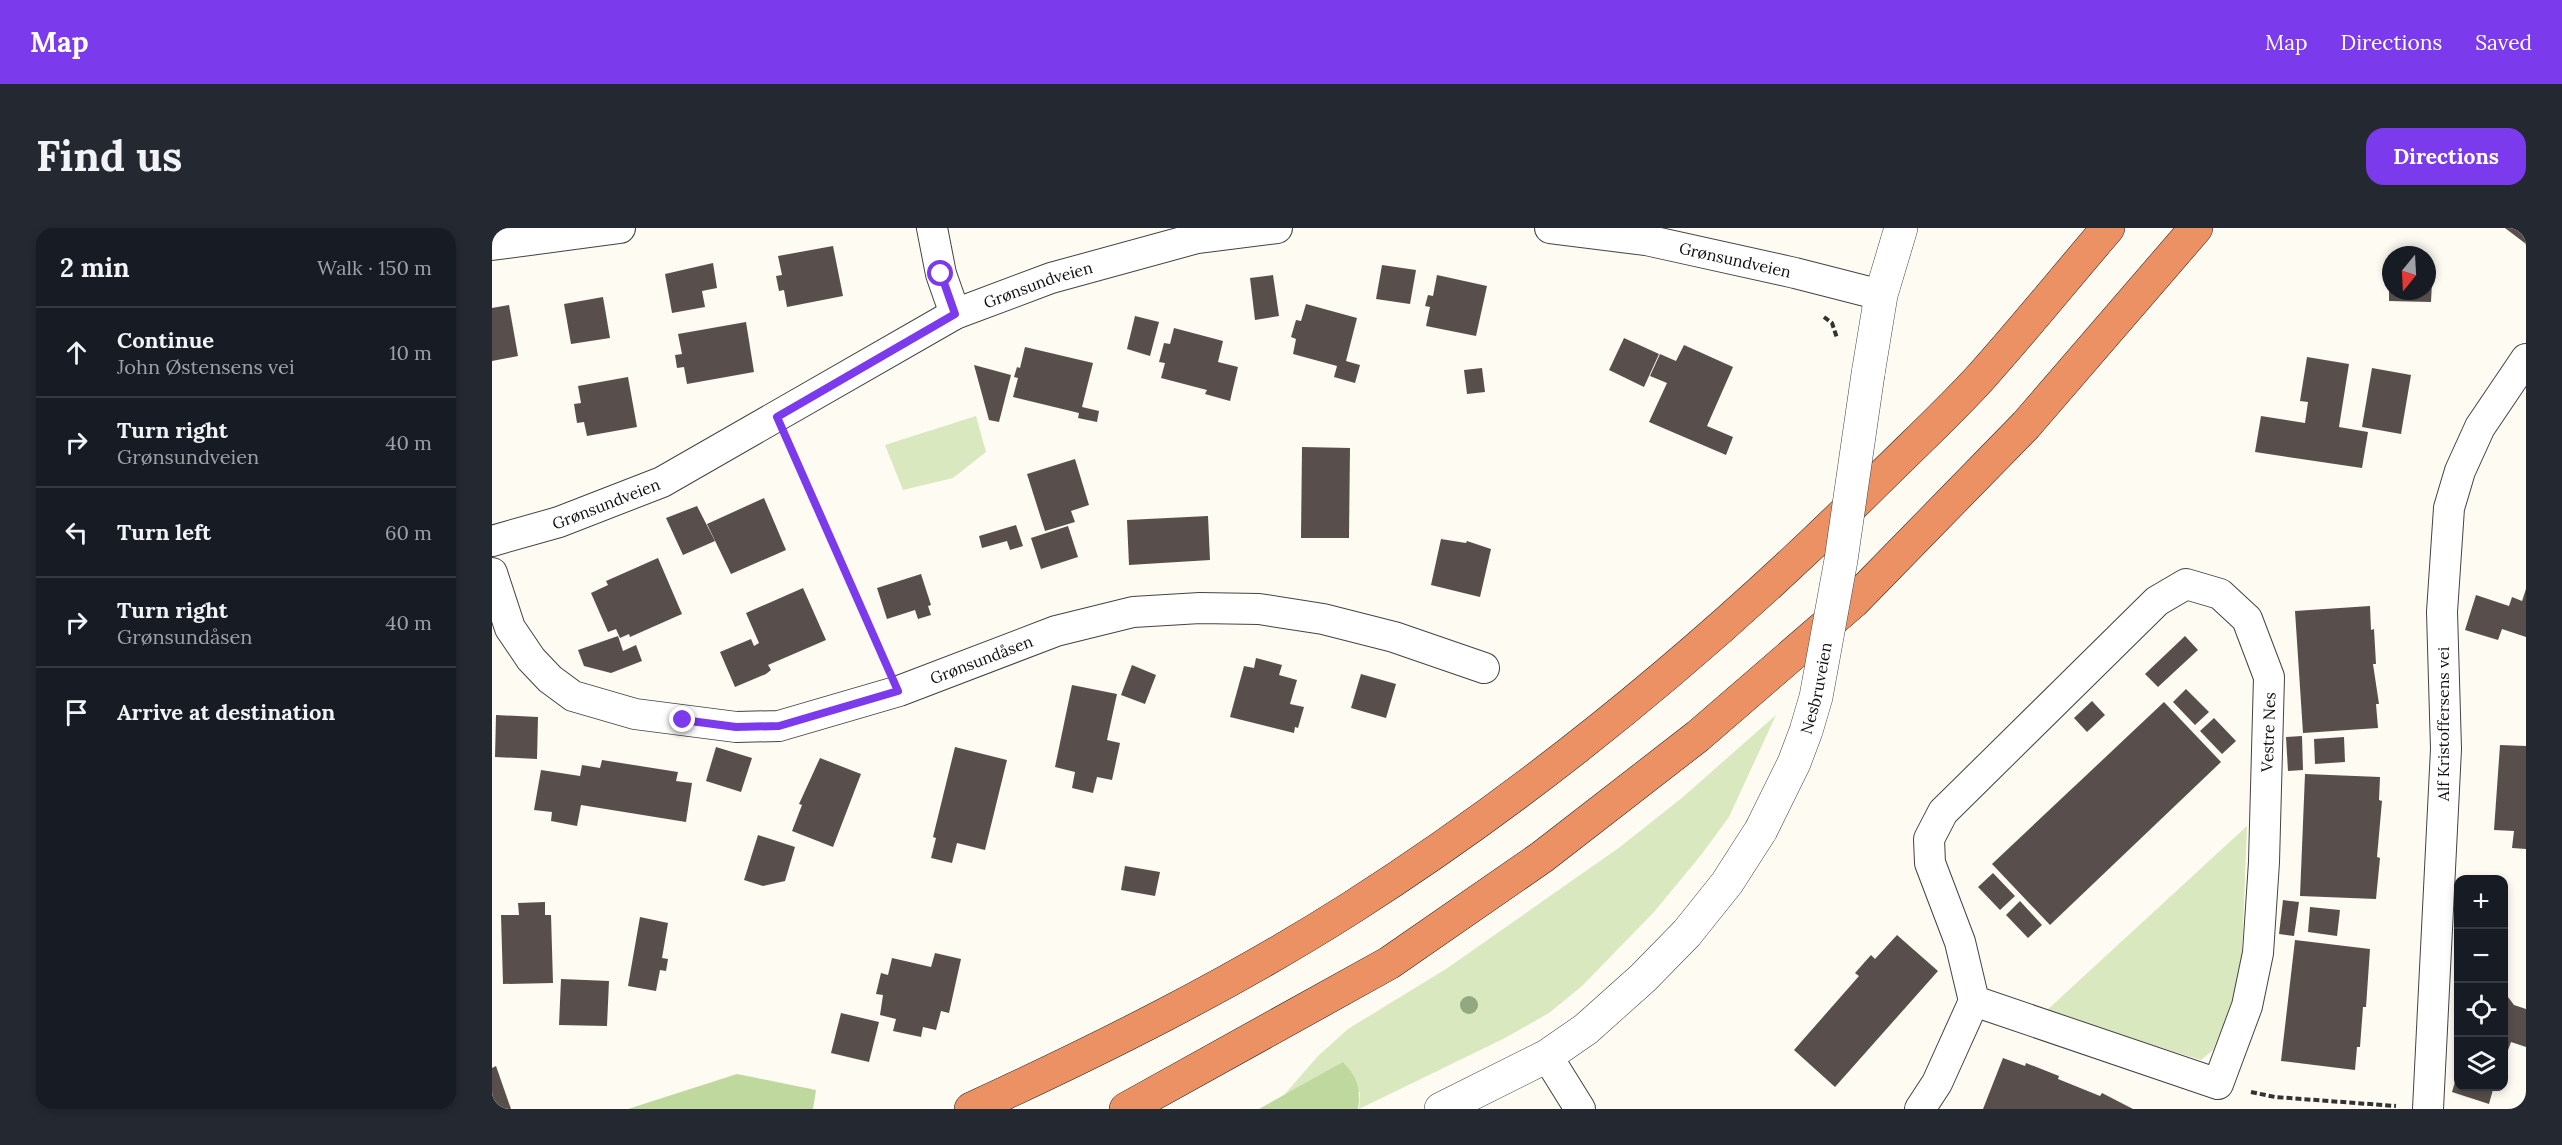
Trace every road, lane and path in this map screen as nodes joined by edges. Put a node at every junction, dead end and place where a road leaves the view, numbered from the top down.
1 (620, 228) edge
2 (932, 228) edge
3 (1277, 228) edge
4 (1550, 228) edge
5 (1901, 228) edge
6 (2108, 228) edge
7 (2196, 228) edge
8 (492, 245) edge
9 (1881, 296) junction
10 (955, 314) junction
11 (1823, 316) dead end
12 (1838, 340) dead end
13 (2526, 358) edge
14 (777, 417) junction
15 (492, 541) edge
16 (492, 573) edge
17 (501, 633) edge
18 (1484, 668) dead end
19 (898, 691) junction
20 (1974, 1001) junction
21 (1547, 1056) junction
22 (2218, 1084) junction
23 (970, 1109) edge
24 (1126, 1109) edge
25 (1441, 1109) edge
26 (1580, 1109) edge
27 (1920, 1109) edge
28 (2428, 1109) edge

1 - 8 street
2 - 10 street
3 - 10 street, Grønsundveien
4 - 9 street, Grønsundveien
5 - 9 street, Nesbruveien
6 - 23 highway
7 - 24 highway
9 - 21 street, Nesbruveien, bridge
10 - 14 street, Grønsundveien
11 - 12 path
13 - 28 street, Alf Kristoffersens vei
14 - 15 street, Grønsundveien
14 - 19 path
16 - 17 street, Grønsundåsen
17 - 19 street, Grønsundåsen
18 - 19 street, Grønsundåsen
20 - 22 street
20 - 22 street, Vestre Nes
20 - 27 street
21 - 25 street, Nesbruveien
21 - 26 street
22 - 28 path

